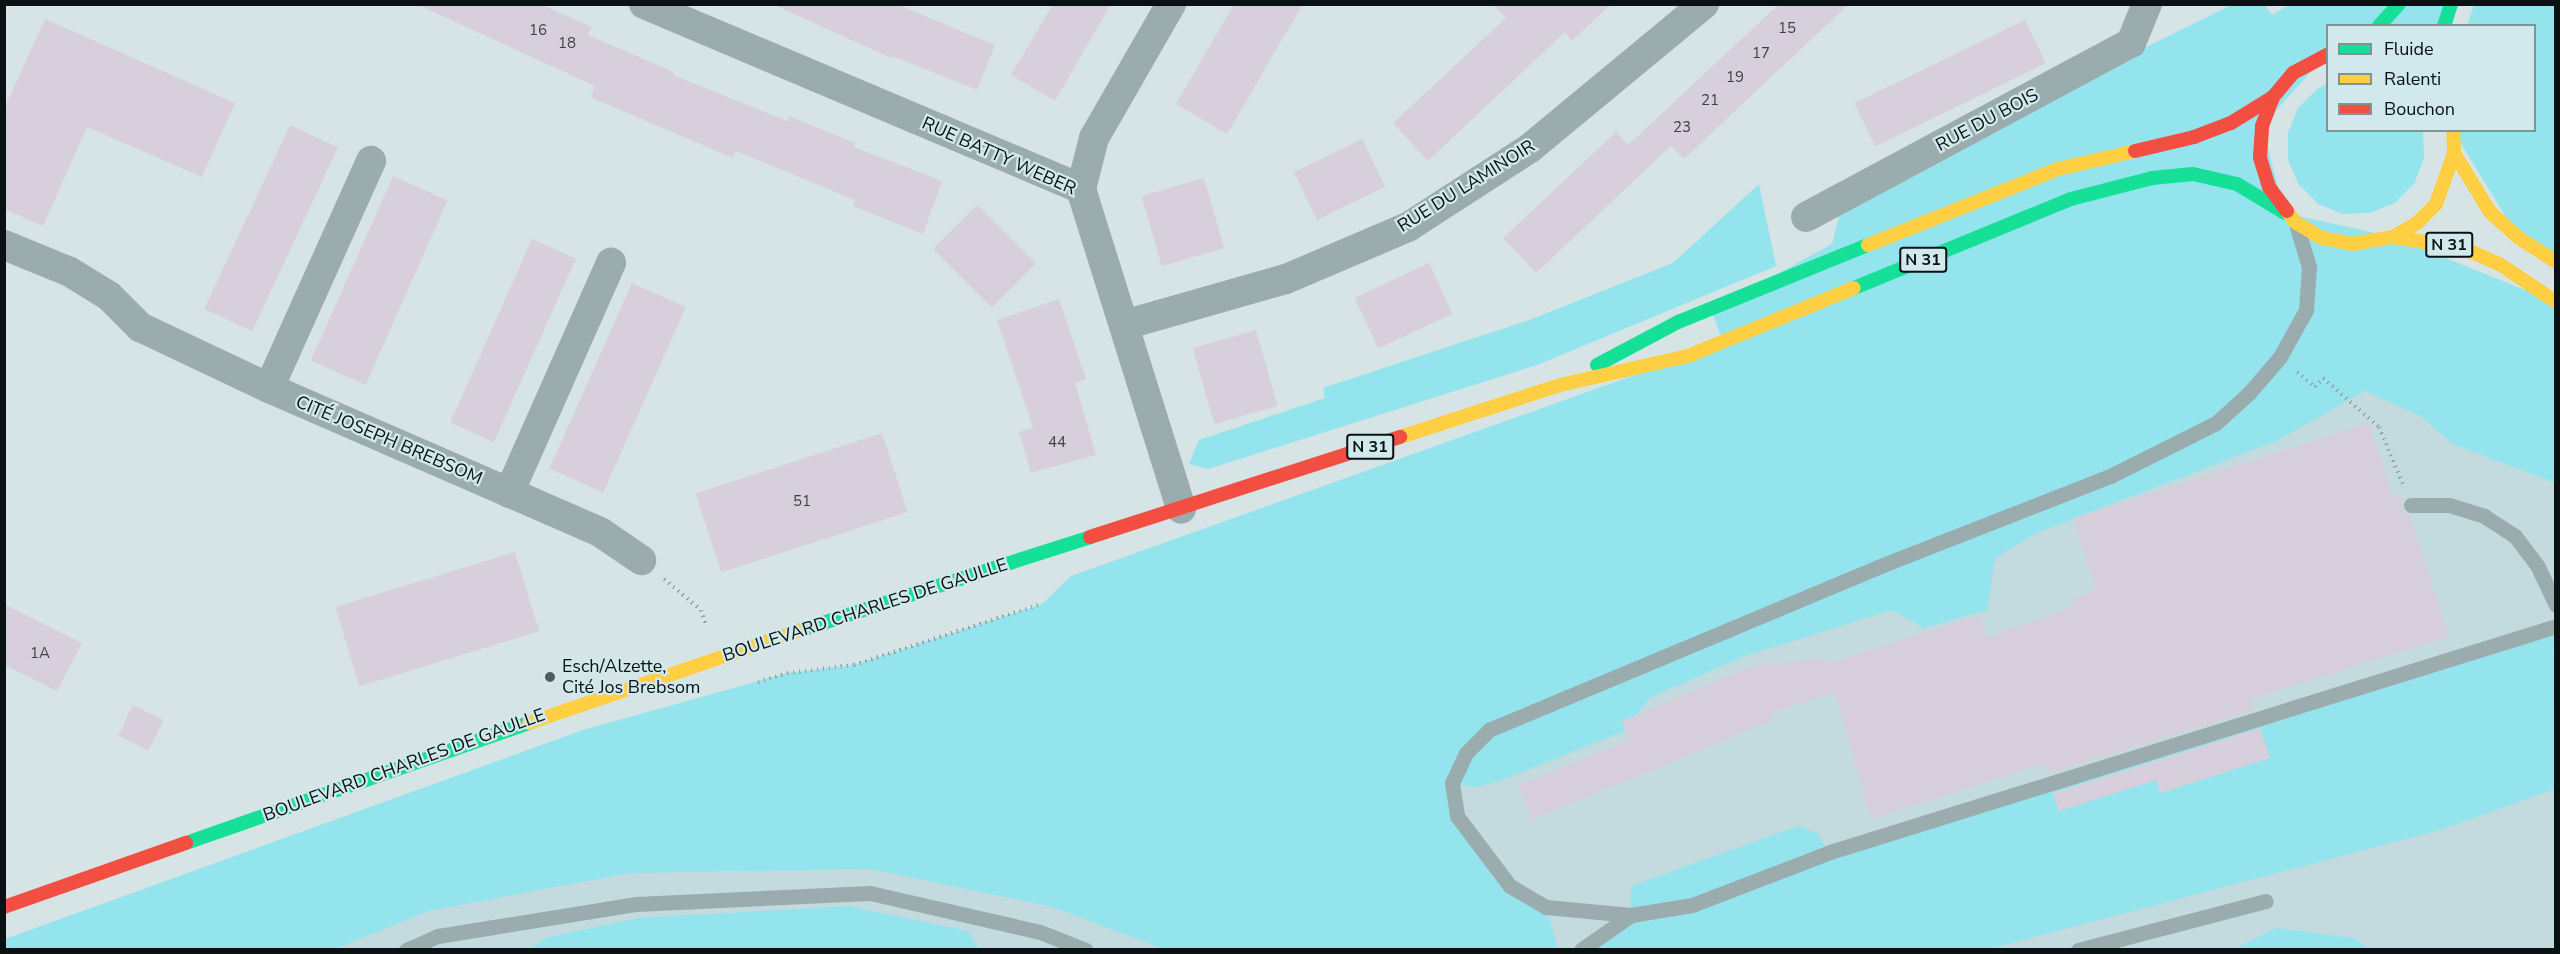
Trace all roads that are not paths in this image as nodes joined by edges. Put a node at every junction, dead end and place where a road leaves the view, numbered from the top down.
1 (644, 4) edge
2 (1171, 4) edge
3 (1704, 4) edge
4 (2147, 4) edge
5 (2399, 4) edge
6 (2451, 4) edge
7 (2381, 24) edge
8 (2445, 24) edge
9 (2326, 55) edge
10 (2273, 97) junction
11 (2452, 132) edge
12 (2454, 153) junction
13 (370, 161) dead end
14 (1081, 189) junction
15 (1806, 217) dead end
16 (2290, 217) junction
17 (2393, 237) junction
18 (4, 244) edge
19 (2556, 262) edge
20 (611, 263) dead end
21 (2556, 302) edge
22 (1124, 326) junction
23 (1560, 385) junction
24 (269, 388) junction
25 (509, 493) junction
26 (2411, 505) road end
27 (1181, 509) junction
28 (641, 560) dead end
29 (2556, 605) edge
30 (2556, 626) edge
31 (2266, 901) dead end
32 (4, 907) edge
33 (1630, 915) junction
34 (406, 950) edge
35 (1086, 950) edge
36 (1581, 950) edge
37 (2078, 950) edge

1 - 14 street, RUE BATTY WEBER
2 - 14 street
3 - 22 street, RUE DU LAMINOIR
4 - 15 street, RUE DU BOIS
5 - 7 main road
6 - 8 main road
9 - 10 main road
10 - 16 main road
10 - 23 main road, BOULEVARD CHARLES DE GAULLE / N 31
11 - 12 main road
12 - 17 main road
12 - 19 main road, N 31
13 - 24 street
14 - 22 street, RUE BATTY WEBER
16 - 17 main road, BOULEVARD CHARLES DE GAULLE
16 - 23 main road, BOULEVARD CHARLES DE GAULLE / N 31
16 - 33 lane
17 - 21 main road, N 31
18 - 24 street, CITÉ JOSEPH BREBSOM
20 - 25 street
22 - 27 street, RUE BATTY WEBER
23 - 27 main road, BOULEVARD CHARLES DE GAULLE / N 31
24 - 25 street, CITÉ JOSEPH BREBSOM
25 - 28 street, CITÉ JOSEPH BREBSOM
26 - 29 lane
27 - 32 main road, BOULEVARD CHARLES DE GAULLE / N 31
30 - 33 lane
31 - 37 lane
33 - 36 lane
34 - 35 lane

